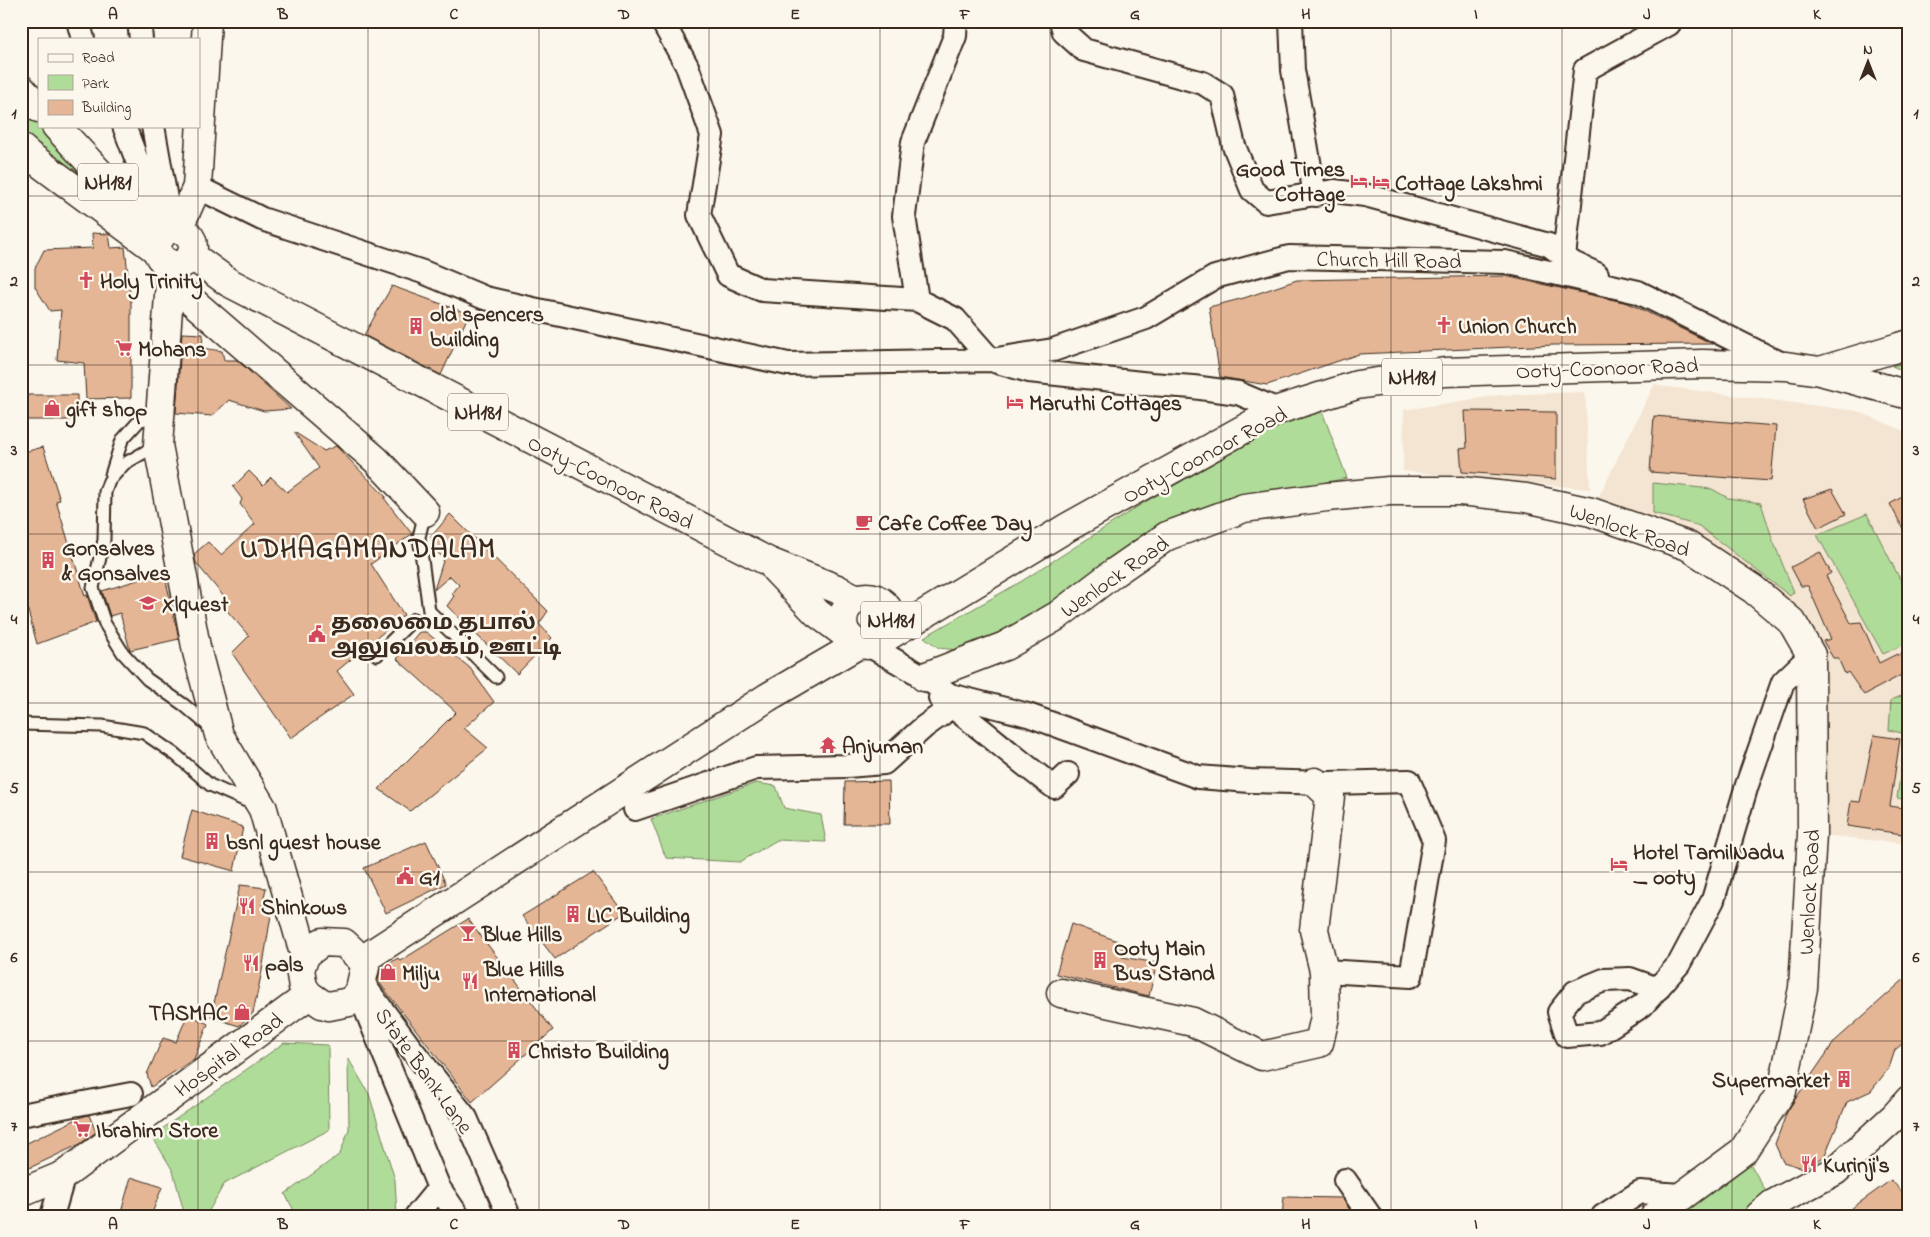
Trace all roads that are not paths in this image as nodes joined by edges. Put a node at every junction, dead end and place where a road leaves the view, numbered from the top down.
1 (78, 21) edge
2 (139, 21) edge
3 (207, 21) edge
4 (662, 21) edge
5 (956, 21) edge
6 (1061, 21) edge
7 (1291, 21) edge
8 (1671, 21) edge
9 (82, 38) edge
10 (141, 38) edge
11 (21, 89) edge
12 (38, 107) edge
13 (200, 127) edge
14 (58, 128) edge
15 (125, 128) edge
16 (153, 128) edge
17 (200, 128) edge
18 (21, 148) edge
19 (196, 187) junction
20 (1315, 195) junction
21 (170, 247) junction
22 (1564, 257) junction
23 (1638, 292) junction
24 (917, 300) junction
25 (1909, 344) edge
26 (991, 360) junction
27 (1786, 366) junction
28 (1820, 371) junction
29 (1909, 395) edge
30 (1278, 410) junction
31 (160, 416) junction
32 (158, 444) junction
33 (109, 481) junction
34 (425, 512) joint
35 (769, 562) junction
36 (963, 591) junction
37 (856, 599) junction
38 (886, 604) junction
39 (414, 619) dead end
40 (866, 641) junction
41 (1811, 654) junction
42 (377, 655) dead end
43 (496, 677) dead end
44 (924, 677) junction
45 (950, 705) junction
46 (21, 724) edge
47 (219, 735) junction
48 (1068, 774) dead end
49 (1315, 782) junction
50 (263, 809) junction
51 (635, 809) dead end
52 (306, 954) junction
53 (1324, 972) junction
54 (361, 978) junction
55 (1658, 989) dead end
56 (1061, 993) dead end
57 (308, 995) junction
58 (131, 1094) dead end
59 (1909, 1100) edge
60 (21, 1115) edge
61 (64, 1175) junction
62 (1344, 1180) dead end
63 (439, 1188) junction
64 (21, 1193) edge
65 (1680, 1195) junction
66 (52, 1216) edge
67 (416, 1216) edge
68 (458, 1216) edge
69 (509, 1216) edge
70 (1370, 1216) edge
71 (1603, 1216) edge
72 (1655, 1216) edge
73 (1759, 1216) edge

1 - 9 street
2 - 10 street
3 - 13 main road
4 - 24 street
5 - 24 street
6 - 20 street
7 - 20 street
8 - 22 street
11 - 12 main road
14 - 21 main road, Ooty-Coonoor Road / NH181
15 - 21 street
16 - 21 street
17 - 19 main road
18 - 21 main road
19 - 21 main road
19 - 26 street
20 - 22 street
21 - 31 main road
21 - 34 main road
21 - 35 main road, Ooty-Coonoor Road / NH181
22 - 23 street
23 - 26 street, Church Hill Road
23 - 27 street, Church Hill Road
24 - 26 street
25 - 28 main road
26 - 30 street
27 - 28 main road, Ooty-Coonoor Road / NH181
27 - 30 main road, Ooty-Coonoor Road / NH181
28 - 29 main road, Ooty-Coonoor Road / NH181
30 - 36 main road, Ooty-Coonoor Road / NH181
31 - 32 main road
31 - 33 lane
32 - 33 lane
32 - 47 main road
33 - 47 lane
34 - 43 lane
35 - 37 main road, Ooty-Coonoor Road / NH181
35 - 40 main road, Ooty-Coonoor Road / NH181
36 - 38 main road, NH181
36 - 40 main road, Ooty-Coonoor Road / NH181
37 - 38 main road, NH181
37 - 40 main road, NH181
38 - 40 main road, NH181
39 - 42 lane
40 - 44 street
40 - 54 main road
41 - 44 main road, Wenlock Road
41 - 55 street
41 - 65 main road, Wenlock Road
44 - 45 street
44 - 49 street
45 - 48 street
45 - 51 street
46 - 50 lane
47 - 50 main road
49 - 53 main road
49 - 53 street
50 - 52 main road
52 - 54 main road
52 - 57 main road
53 - 56 main road
54 - 57 main road
54 - 63 street
54 - 69 street, State Bank Lane
57 - 61 main road, Hospital Road
58 - 60 street
59 - 73 main road
61 - 64 main road, Hospital Road
61 - 66 street
62 - 70 street
63 - 67 street
63 - 68 street
65 - 71 street
65 - 72 main road, Wenlock Road

